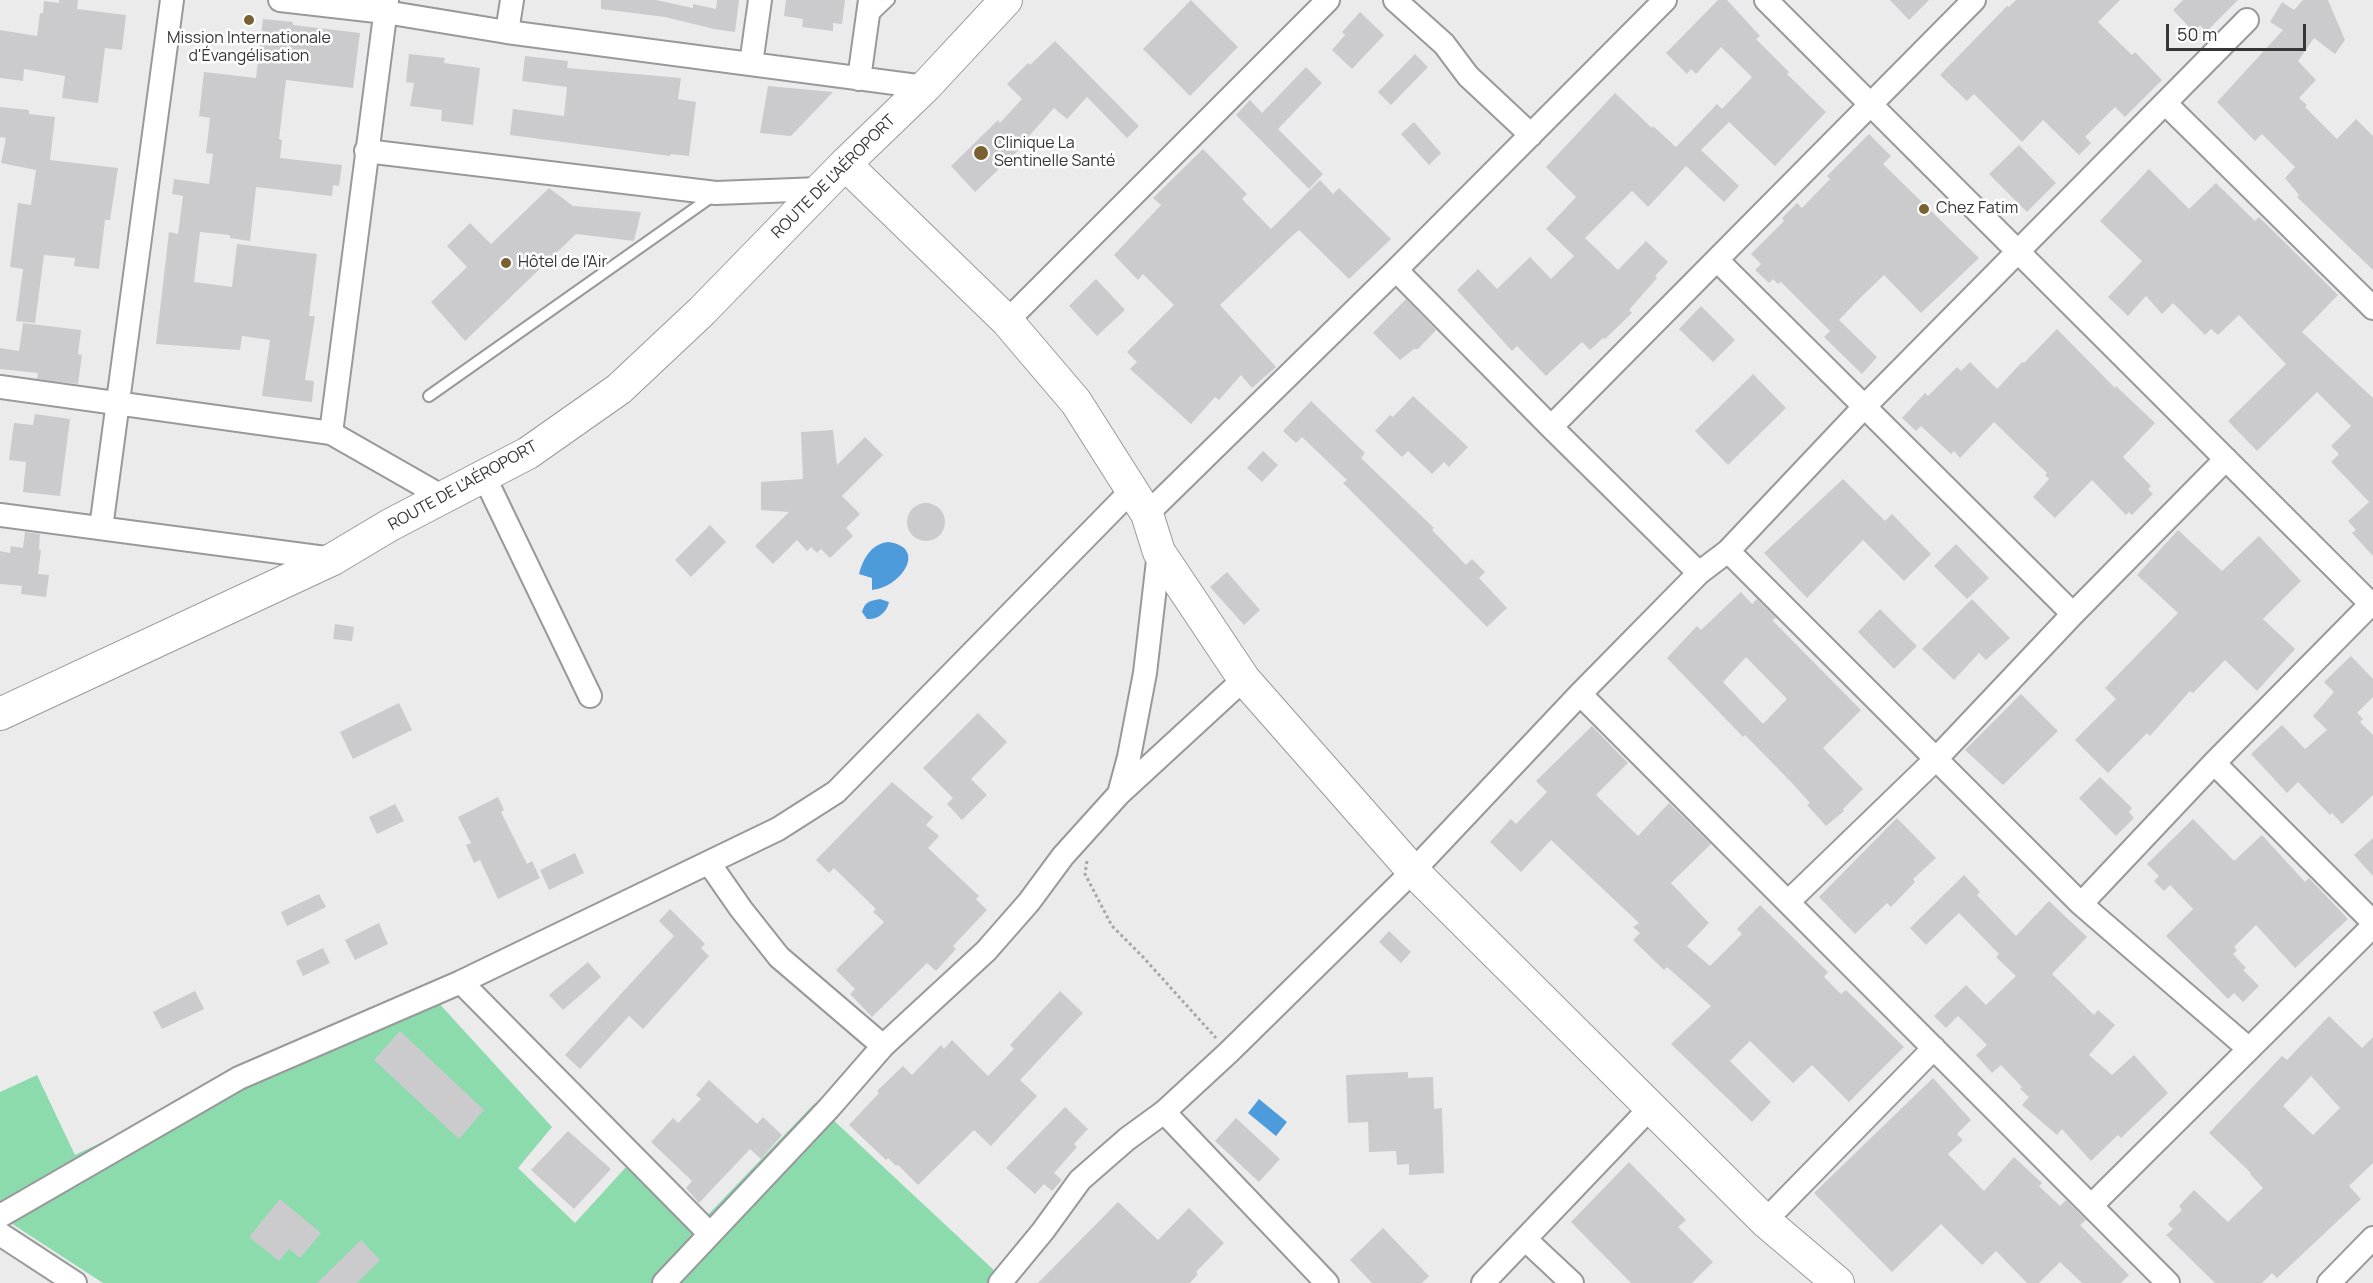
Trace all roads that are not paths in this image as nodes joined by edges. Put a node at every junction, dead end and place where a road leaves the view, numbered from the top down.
1 (172, 0) edge
2 (280, 0) edge
3 (512, 0) edge
4 (760, 0) edge
5 (889, 0) edge
6 (1006, 0) edge
7 (1328, 0) edge
8 (1395, 0) edge
9 (1665, 0) edge
10 (1767, 0) edge
11 (1974, 0) edge
12 (386, 6) edge
13 (869, 10) edge
14 (2247, 20) dead end
15 (507, 32) junction
16 (751, 64) junction
17 (860, 79) junction
18 (925, 87) junction
19 (2165, 103) junction
20 (1870, 105) junction
21 (1531, 135) junction
22 (366, 151) junction
23 (845, 164) junction
24 (820, 189) junction
25 (716, 193) junction
26 (2018, 251) junction
27 (1716, 260) junction
28 (1396, 270) junction
29 (2373, 308) edge
30 (1007, 321) junction
31 (0, 387) edge
32 (429, 396) dead end
33 (119, 403) junction
34 (1864, 406) junction
35 (1551, 427) junction
36 (331, 432) junction
37 (2226, 459) junction
38 (484, 476) junction
39 (443, 497) junction
40 (1139, 502) junction
41 (0, 515) edge
42 (102, 528) junction
43 (1728, 551) junction
44 (1159, 552) junction
45 (333, 559) junction
46 (1699, 573) junction
47 (2372, 604) edge
48 (2073, 614) junction
49 (1244, 679) junction
50 (1580, 694) junction
51 (590, 696) dead end
52 (0, 714) edge
53 (1936, 759) junction
54 (2214, 763) junction
55 (1119, 794) junction
56 (709, 863) junction
57 (1413, 871) junction
58 (1788, 902) junction
59 (2081, 904) junction
60 (2373, 924) edge
61 (461, 982) junction
62 (883, 1046) junction
63 (1934, 1048) junction
64 (2249, 1049) junction
65 (1652, 1106) junction
66 (1164, 1112) junction
67 (2091, 1206) junction
68 (0, 1216) edge
69 (1766, 1221) junction
70 (0, 1234) edge
71 (710, 1234) junction
72 (2373, 1238) edge
73 (1526, 1240) junction
74 (75, 1283) edge
75 (664, 1283) edge
76 (1001, 1283) edge
77 (1327, 1283) edge
78 (1483, 1283) edge
79 (1572, 1283) edge
80 (1838, 1283) edge
81 (2168, 1283) edge
82 (2329, 1283) edge

1 - 33 street
2 - 12 street
3 - 15 street
4 - 16 street
5 - 13 lane
6 - 18 street, ROUTE DE L'AÉROPORT
7 - 30 street
8 - 21 street
9 - 21 street
10 - 20 street
11 - 20 street
12 - 15 street
12 - 22 street
13 - 17 street
14 - 19 street
15 - 16 street
16 - 17 street
17 - 18 street
18 - 23 street, ROUTE DE L'AÉROPORT
19 - 26 street
19 - 29 street
20 - 26 street
20 - 27 street
21 - 28 street
22 - 25 street
22 - 36 street
23 - 24 street, ROUTE DE L'AÉROPORT
23 - 30 street
24 - 25 street
24 - 38 street, ROUTE DE L'AÉROPORT
25 - 32 lane
26 - 34 street
26 - 37 street
27 - 34 street
27 - 35 street
28 - 35 street
28 - 40 street
30 - 40 street
31 - 33 street
33 - 36 street
33 - 42 street
34 - 43 street
34 - 48 street
35 - 46 street
36 - 39 street
37 - 47 street
37 - 48 street
38 - 39 street, ROUTE DE L'AÉROPORT
38 - 51 street
39 - 45 street, ROUTE DE L'AÉROPORT
40 - 44 street
40 - 56 street
41 - 42 street
42 - 45 street
43 - 46 street
43 - 53 street
44 - 49 street
44 - 55 street
45 - 52 street, ROUTE DE L'AÉROPORT
46 - 50 street
47 - 54 street
48 - 53 street
49 - 55 street
49 - 57 street
50 - 57 street
50 - 58 street
53 - 58 street
53 - 59 street
54 - 59 street
54 - 60 street
55 - 62 street
56 - 61 street
56 - 62 street
57 - 65 street
57 - 66 street
58 - 63 street
59 - 64 street
60 - 64 street
61 - 68 street
61 - 71 street
62 - 71 street
63 - 67 street
63 - 69 street
64 - 67 street
65 - 69 street
65 - 73 street
66 - 76 street
66 - 77 street
67 - 81 street
69 - 80 street
70 - 74 street
71 - 75 street
72 - 82 street
73 - 78 street
73 - 79 street

